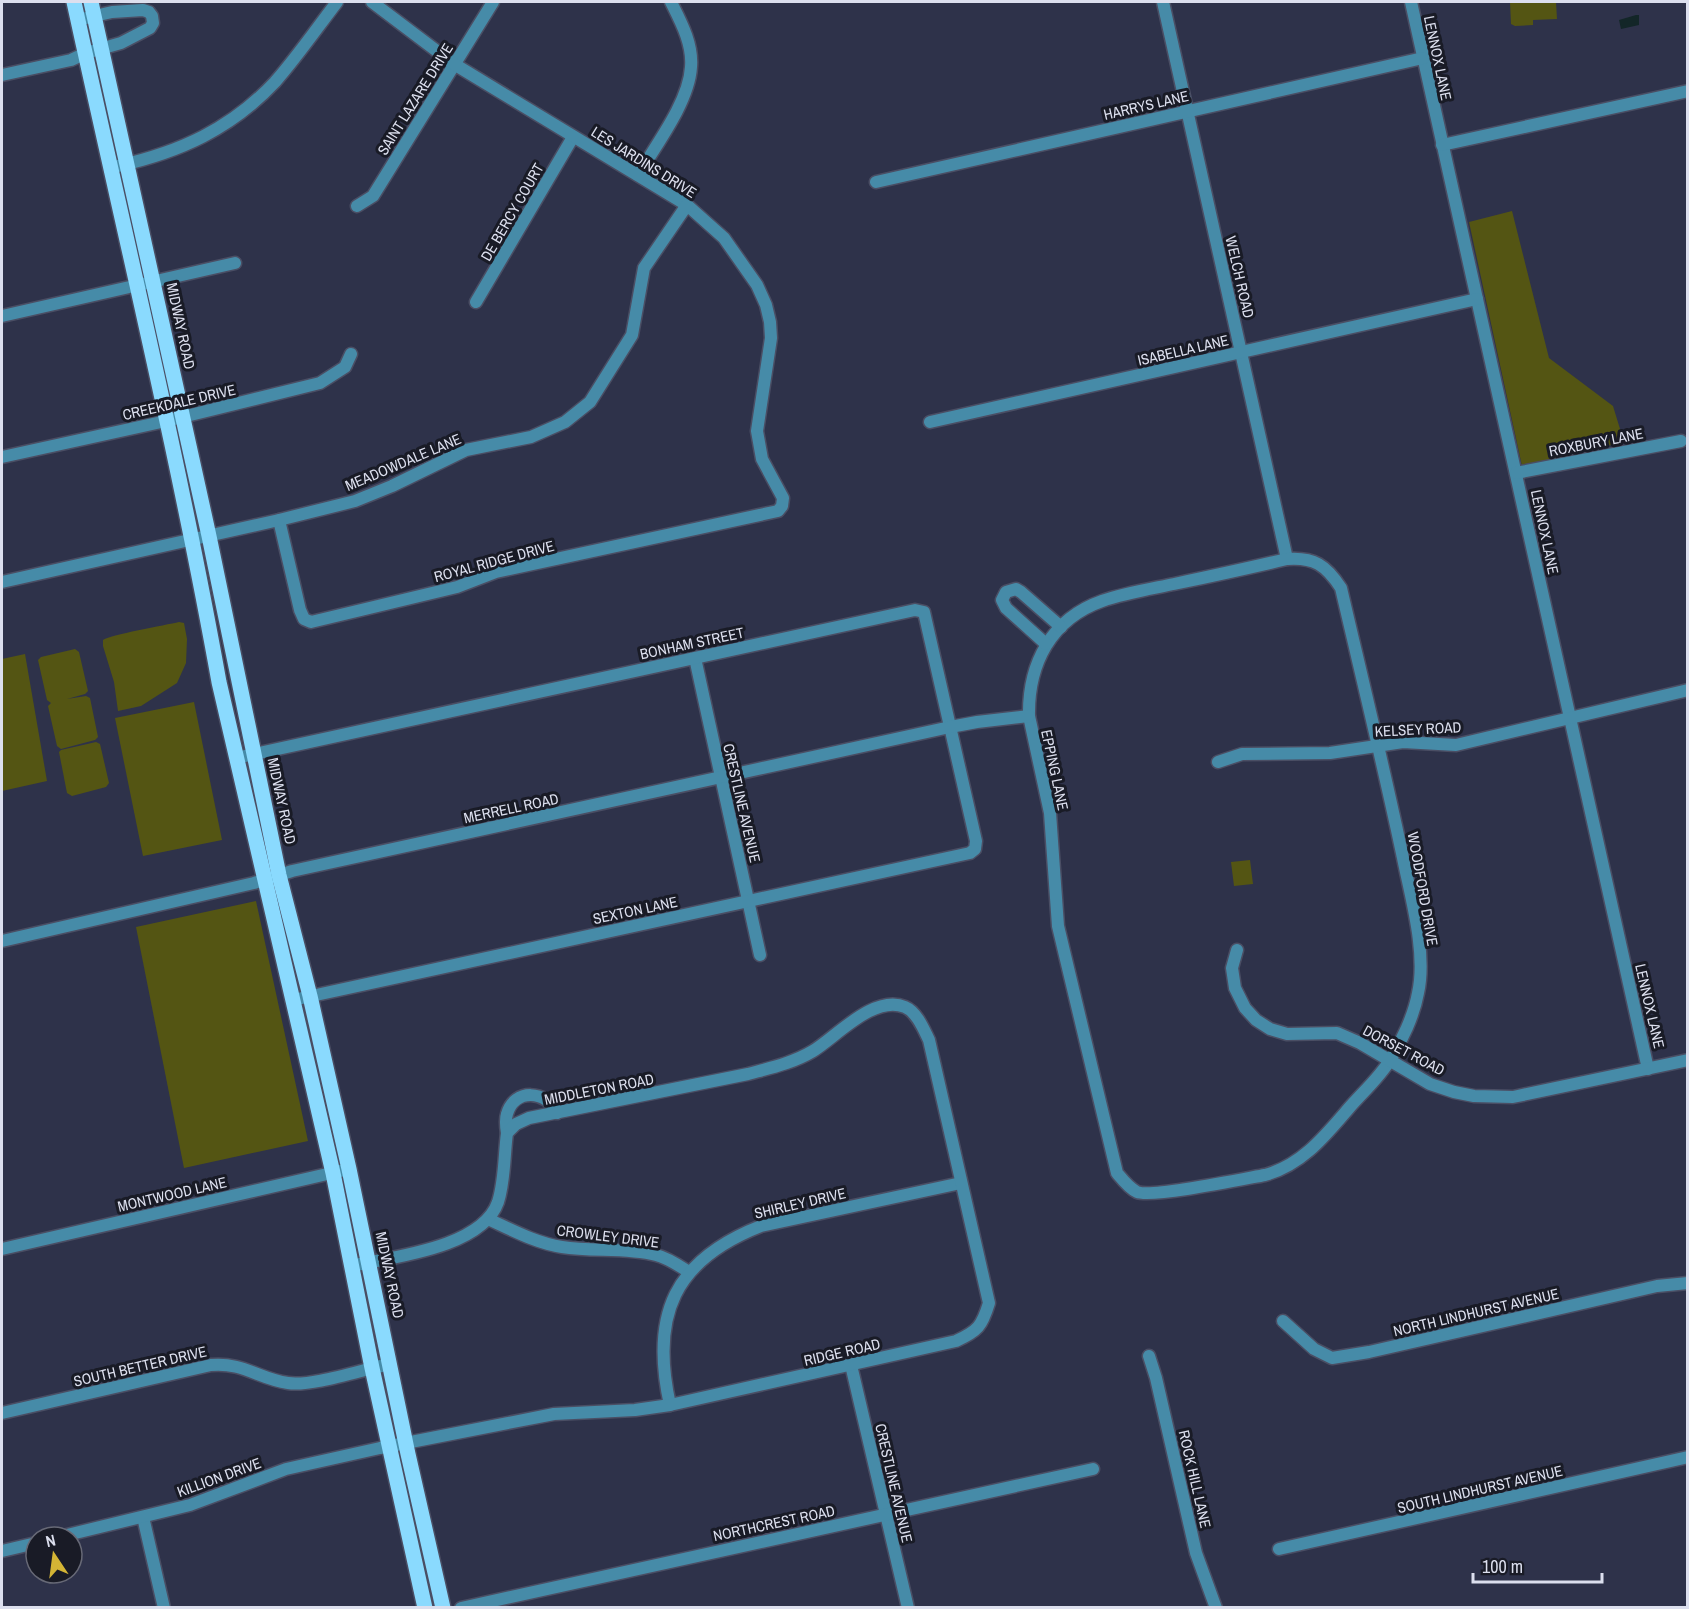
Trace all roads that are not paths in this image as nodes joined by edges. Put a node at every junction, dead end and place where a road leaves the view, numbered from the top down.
1 (74, 2) edge
2 (338, 2) edge
3 (372, 2) edge
4 (494, 2) edge
5 (671, 2) edge
6 (1163, 2) edge
7 (1410, 2) edge
8 (93, 9) edge
9 (78, 20) junction
10 (102, 50) junction
11 (86, 53) junction
12 (1423, 58) junction
13 (454, 64) junction
14 (2, 75) edge
15 (1688, 90) edge
16 (1188, 111) junction
17 (573, 137) junction
18 (1442, 145) junction
19 (127, 164) junction
20 (111, 167) junction
21 (638, 175) junction
22 (876, 182) dead end
23 (687, 205) junction
24 (357, 206) dead end
25 (236, 262) dead end
26 (153, 281) junction
27 (136, 285) junction
28 (1478, 299) junction
29 (476, 302) dead end
30 (2, 315) edge
31 (1241, 352) junction
32 (351, 354) dead end
33 (183, 417) junction
34 (166, 421) junction
35 (930, 422) dead end
36 (1682, 441) dead end
37 (2, 457) edge
38 (1516, 473) junction
39 (783, 498) joint
40 (279, 520) junction
41 (209, 536) junction
42 (191, 539) junction
43 (1287, 560) junction
44 (2, 582) edge
45 (1061, 627) junction
46 (1046, 644) junction
47 (695, 658) junction
48 (1688, 690) edge
49 (1029, 716) junction
50 (1570, 717) junction
51 (950, 727) junction
52 (1378, 745) junction
53 (253, 754) junction
54 (236, 758) junction
55 (1218, 762) dead end
56 (720, 778) junction
57 (976, 841) joint
58 (272, 877) junction
59 (748, 901) junction
60 (2, 941) edge
61 (1237, 951) dead end
62 (760, 955) dead end
63 (310, 996) junction
64 (293, 1000) junction
65 (915, 1016) joint
66 (1688, 1060) edge
67 (1390, 1061) junction
68 (1648, 1069) junction
69 (334, 1102) junction
70 (317, 1106) junction
71 (557, 1113) junction
72 (507, 1133) junction
73 (1113, 1159) joint
74 (349, 1169) junction
75 (333, 1173) junction
76 (961, 1183) junction
77 (489, 1219) junction
78 (2, 1249) edge
79 (369, 1262) junction
80 (351, 1266) junction
81 (689, 1272) junction
82 (1688, 1283) edge
83 (1283, 1321) dead end
84 (1149, 1356) dead end
85 (390, 1364) junction
86 (851, 1365) junction
87 (372, 1368) junction
88 (670, 1405) junction
89 (2, 1413) edge
90 (406, 1444) junction
91 (389, 1446) junction
92 (1688, 1457) edge
93 (1093, 1469) dead end
94 (886, 1514) junction
95 (143, 1517) junction
96 (84, 1531) edge
97 (24, 1545) edge
98 (1279, 1550) dead end
99 (2, 1551) edge
100 (435, 1569) junction
101 (418, 1573) junction
102 (164, 1608) edge
103 (425, 1608) edge
104 (443, 1608) edge
105 (461, 1608) edge
106 (908, 1608) edge
107 (1216, 1608) edge

1 - 9 main road, MIDWAY ROAD
2 - 19 street
3 - 13 street, LES JARDINS DRIVE
4 - 13 street, SAINT LAZARE DRIVE
5 - 21 street
6 - 16 street, WELCH ROAD
7 - 12 street, LENNOX LANE
8 - 9 street
8 - 10 main road, MIDWAY ROAD
8 - 10 street
9 - 11 main road, MIDWAY ROAD
10 - 11 street
10 - 19 main road, MIDWAY ROAD
11 - 14 street
11 - 20 main road, MIDWAY ROAD
12 - 16 street, HARRYS LANE
12 - 18 street, LENNOX LANE
13 - 17 street, LES JARDINS DRIVE
13 - 24 street, SAINT LAZARE DRIVE
15 - 18 street
16 - 22 street, HARRYS LANE
16 - 31 street, WELCH ROAD
17 - 21 street, LES JARDINS DRIVE
17 - 29 street, DE BERCY COURT
18 - 28 street, LENNOX LANE
19 - 20 street
19 - 26 main road, MIDWAY ROAD
20 - 27 main road, MIDWAY ROAD
21 - 23 street, LES JARDINS DRIVE
23 - 39 street, LES JARDINS DRIVE
23 - 40 street, MEADOWDALE LANE
25 - 26 street
26 - 27 street
26 - 33 main road, MIDWAY ROAD
27 - 30 street
27 - 34 main road, MIDWAY ROAD
28 - 31 street, ISABELLA LANE
28 - 38 street, LENNOX LANE
31 - 35 street, ISABELLA LANE
31 - 43 street, WELCH ROAD
32 - 33 street, CREEKDALE DRIVE
33 - 34 street, CREEKDALE DRIVE
33 - 41 main road, MIDWAY ROAD
34 - 37 street, CREEKDALE DRIVE
34 - 42 main road, MIDWAY ROAD
36 - 38 street, ROXBURY LANE
38 - 50 street, LENNOX LANE
39 - 40 street, ROYAL RIDGE DRIVE
40 - 41 street, MEADOWDALE LANE
41 - 42 street, MEADOWDALE LANE
41 - 53 main road, MIDWAY ROAD
42 - 44 street, MEADOWDALE LANE
42 - 54 main road, MIDWAY ROAD
43 - 45 street, EPPING LANE
43 - 52 street, WOODFORD DRIVE
45 - 46 street, EPPING LANE
45 - 46 street
46 - 49 street, EPPING LANE
47 - 51 street, BONHAM STREET
47 - 53 street, BONHAM STREET
47 - 56 street, CRESTLINE AVENUE
48 - 50 street, KELSEY ROAD
49 - 51 street, MERRELL ROAD
49 - 73 street, EPPING LANE
50 - 52 street, KELSEY ROAD
50 - 68 street, LENNOX LANE
51 - 56 street, MERRELL ROAD
51 - 57 street, BONHAM STREET
52 - 55 street, KELSEY ROAD
52 - 67 street, WOODFORD DRIVE
53 - 54 street, BONHAM STREET
53 - 58 main road, MIDWAY ROAD
54 - 58 main road, MIDWAY ROAD
56 - 58 street, MERRELL ROAD
56 - 59 street, CRESTLINE AVENUE
57 - 59 street, SEXTON LANE
58 - 60 street, MERRELL ROAD
58 - 63 main road, MIDWAY ROAD
58 - 64 main road, MIDWAY ROAD
59 - 62 street, CRESTLINE AVENUE
59 - 63 street, SEXTON LANE
61 - 67 street, DORSET ROAD
63 - 64 street, SEXTON LANE
63 - 69 main road, MIDWAY ROAD
64 - 70 main road, MIDWAY ROAD
65 - 71 street, MIDDLETON ROAD
65 - 76 street, RIDGE ROAD
66 - 68 street, DORSET ROAD
67 - 68 street, DORSET ROAD
67 - 73 street, WOODFORD DRIVE
69 - 70 main road
69 - 74 main road, MIDWAY ROAD
70 - 75 main road, MIDWAY ROAD
71 - 72 street, MIDDLETON ROAD
71 - 72 street
72 - 77 street
74 - 75 street, MONTWOOD LANE
74 - 79 main road, MIDWAY ROAD
75 - 78 street, MONTWOOD LANE
75 - 80 main road, MIDWAY ROAD
76 - 81 street, SHIRLEY DRIVE
76 - 86 street, RIDGE ROAD
77 - 79 street
77 - 81 street, CROWLEY DRIVE
79 - 80 street
79 - 85 main road, MIDWAY ROAD
80 - 87 main road, MIDWAY ROAD
81 - 88 street, SHIRLEY DRIVE
82 - 83 street, NORTH LINDHURST AVENUE
84 - 107 street, ROCK HILL LANE
85 - 87 street, SOUTH BETTER DRIVE
85 - 90 main road, MIDWAY ROAD
86 - 88 street, RIDGE ROAD
86 - 94 street, CRESTLINE AVENUE
87 - 89 street, SOUTH BETTER DRIVE
87 - 91 main road, MIDWAY ROAD
88 - 90 street, RIDGE ROAD
90 - 91 street, RIDGE ROAD
90 - 100 main road, MIDWAY ROAD
91 - 95 street, KILLION DRIVE
91 - 101 main road, MIDWAY ROAD
92 - 98 street, SOUTH LINDHURST AVENUE
93 - 94 street, NORTHCREST ROAD
94 - 105 street, NORTHCREST ROAD
94 - 106 street, CRESTLINE AVENUE
95 - 96 street, KILLION DRIVE
95 - 102 street
97 - 99 street
100 - 101 main road
100 - 104 main road, MIDWAY ROAD
101 - 103 main road, MIDWAY ROAD

